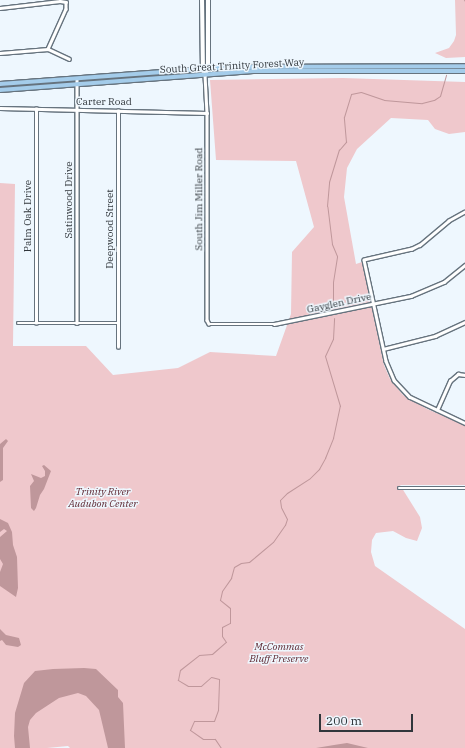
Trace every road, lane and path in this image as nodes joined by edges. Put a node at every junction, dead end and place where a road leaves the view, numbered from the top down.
1 (202, 0) edge
2 (208, 0) edge
3 (0, 8) edge
4 (202, 8) junction
5 (208, 8) junction
6 (48, 49) junction
7 (0, 53) edge
8 (69, 58) dead end
9 (465, 66) edge
10 (208, 68) junction
11 (202, 69) junction
12 (465, 71) edge
13 (205, 75) junction
14 (77, 78) junction
15 (0, 84) edge
16 (77, 84) junction
17 (0, 90) edge
18 (0, 108) edge
19 (36, 109) junction
20 (77, 110) junction
21 (118, 111) junction
22 (207, 113) junction
23 (465, 212) edge
24 (465, 265) edge
25 (373, 304) junction
26 (465, 322) edge
27 (18, 323) dead end
28 (36, 323) junction
29 (77, 323) junction
30 (118, 323) junction
31 (208, 323) joint
32 (118, 347) dead end
33 (383, 349) junction
34 (465, 375) edge
35 (437, 410) junction
36 (465, 422) edge
37 (399, 488) dead end
38 (465, 488) edge

1 - 4 main road
2 - 5 main road
3 - 6 street
4 - 5 main road
4 - 11 main road
5 - 10 main road
6 - 7 street
6 - 8 street
9 - 10 main road, South Great Trinity Forest Way
10 - 11 main road, South Great Trinity Forest Way
10 - 13 main road
11 - 13 main road
11 - 14 main road, South Great Trinity Forest Way
12 - 13 main road, South Great Trinity Forest Way
13 - 16 main road, South Great Trinity Forest Way
13 - 22 street, South Jim Miller Road
14 - 15 main road, South Great Trinity Forest Way
14 - 16 street, Satinwood Drive
16 - 17 main road, South Great Trinity Forest Way
16 - 20 street, Satinwood Drive
18 - 19 street, Carter Road
19 - 20 street, Carter Road
19 - 28 street, Palm Oak Drive
20 - 21 street, Carter Road
20 - 29 street, Satinwood Drive
21 - 22 street, Carter Road
21 - 30 street, Deepwood Street
22 - 31 street, South Jim Miller Road
23 - 25 street
24 - 25 street, Gayglen Drive
25 - 31 street, Gayglen Drive
25 - 33 street
26 - 33 street
27 - 28 street
28 - 29 street
29 - 30 street
30 - 32 street, Deepwood Street
33 - 35 street
34 - 35 street
35 - 36 street
37 - 38 street

